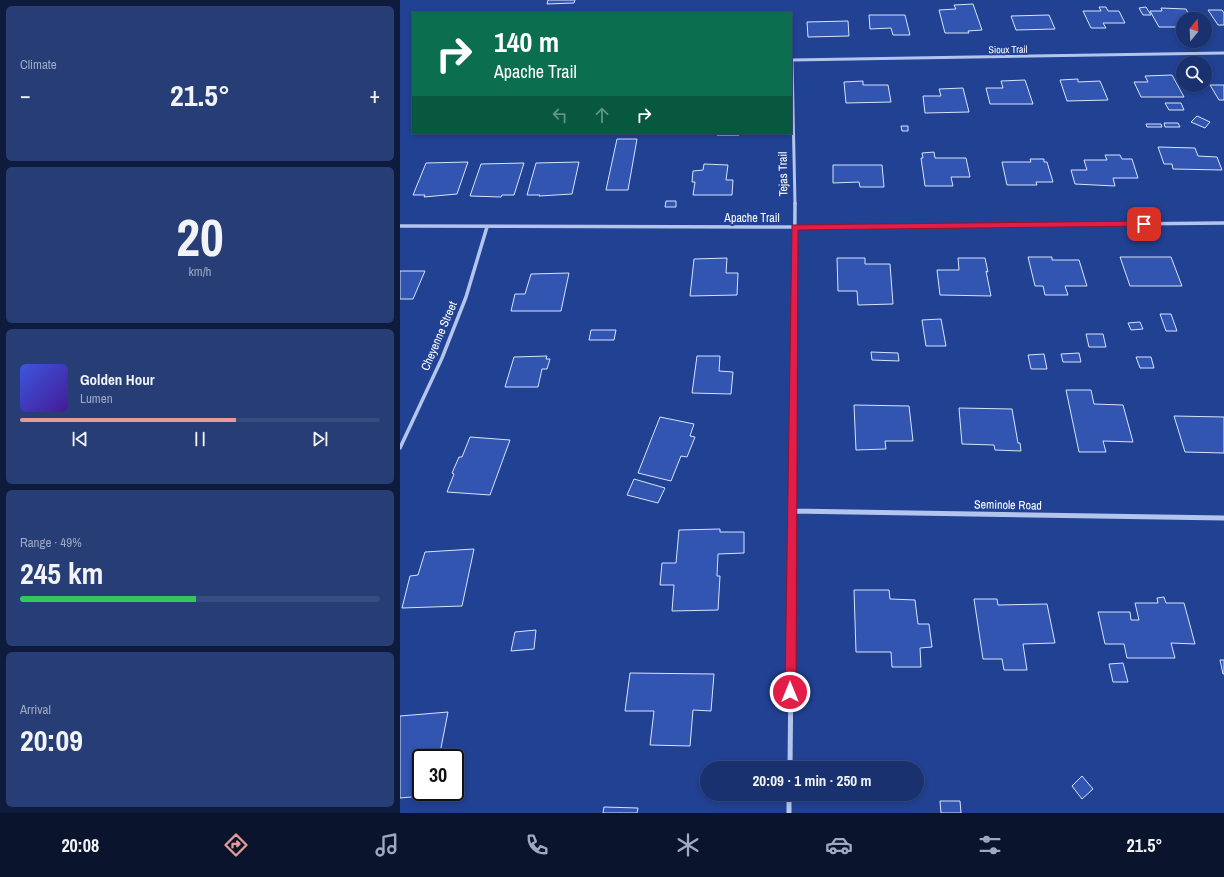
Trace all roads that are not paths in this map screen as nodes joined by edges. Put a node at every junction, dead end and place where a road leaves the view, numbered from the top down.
1 (1224, 53) edge
2 (792, 60) edge
3 (1224, 223) edge
4 (400, 226) edge
5 (487, 227) junction
6 (795, 227) junction
7 (400, 448) edge
8 (792, 511) junction
9 (1224, 518) edge
10 (790, 761) edge
11 (789, 801) edge
12 (789, 813) edge

1 - 2 street, Sioux Trail
2 - 6 street, Tejas Trail
3 - 6 street, Apache Trail
4 - 5 street, Apache Trail
5 - 6 street, Apache Trail
5 - 7 street, Cheyenne Street
6 - 8 street, Tejas Trail
8 - 9 street, Seminole Road
8 - 10 street, Tejas Trail
11 - 12 street

